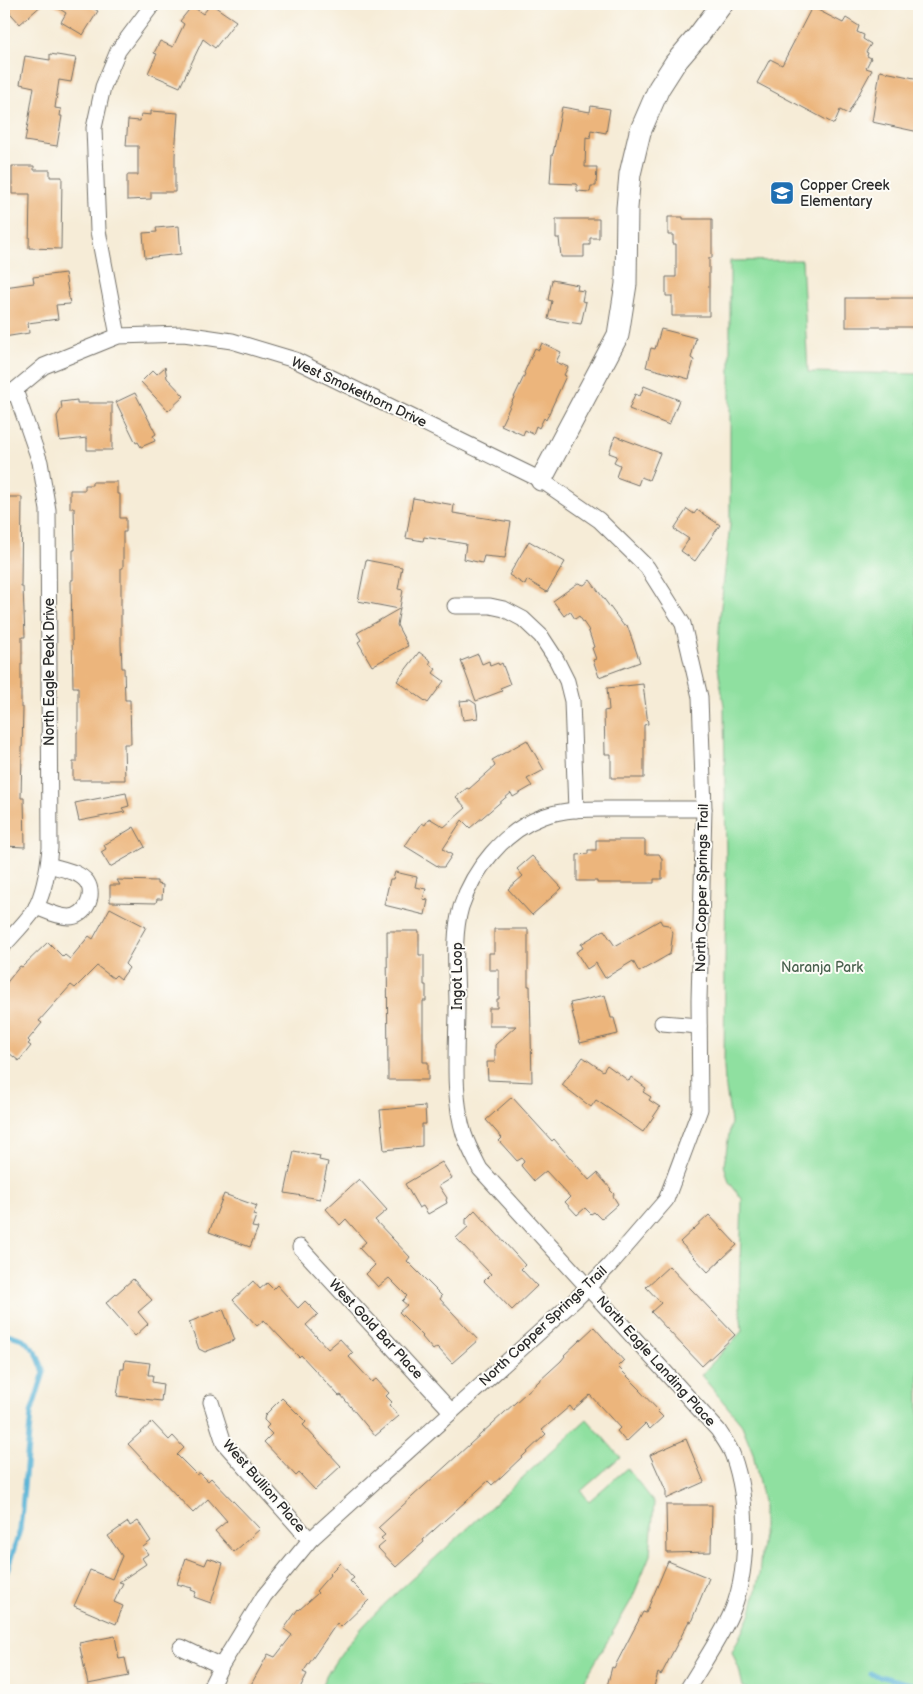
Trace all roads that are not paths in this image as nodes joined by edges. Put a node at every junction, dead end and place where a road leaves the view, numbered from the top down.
1 (153, 4) edge
2 (722, 4) edge
3 (118, 336) junction
4 (9, 393) edge
5 (541, 480) junction
6 (455, 606) dead end
7 (704, 809) junction
8 (576, 810) junction
9 (49, 865) junction
10 (36, 907) junction
11 (4, 945) edge
12 (662, 1023) dead end
13 (699, 1026) junction
14 (300, 1247) dead end
15 (588, 1286) junction
16 (210, 1402) dead end
17 (452, 1411) junction
18 (310, 1540) junction
19 (181, 1647) dead end
20 (221, 1666) junction
21 (209, 1690) edge
22 (687, 1690) edge

1 - 3 street
2 - 5 street
3 - 4 street, West Smokethorn Drive
3 - 5 street, West Smokethorn Drive
4 - 9 street, North Eagle Peak Drive
5 - 7 street, North Copper Springs Trail
6 - 8 street
7 - 8 street, Ingot Loop
7 - 13 street, North Copper Springs Trail
8 - 15 street, Ingot Loop
9 - 10 street, North Eagle Peak Drive
9 - 10 street
10 - 11 street, North Eagle Peak Drive
12 - 13 street
13 - 15 street, North Copper Springs Trail
14 - 17 street, West Gold Bar Place
15 - 17 street, North Copper Springs Trail
15 - 22 street, North Eagle Landing Place
16 - 18 street, West Bullion Place
17 - 18 street, North Copper Springs Trail
18 - 20 street, North Copper Springs Trail
19 - 20 street
20 - 21 street, North Copper Springs Trail

